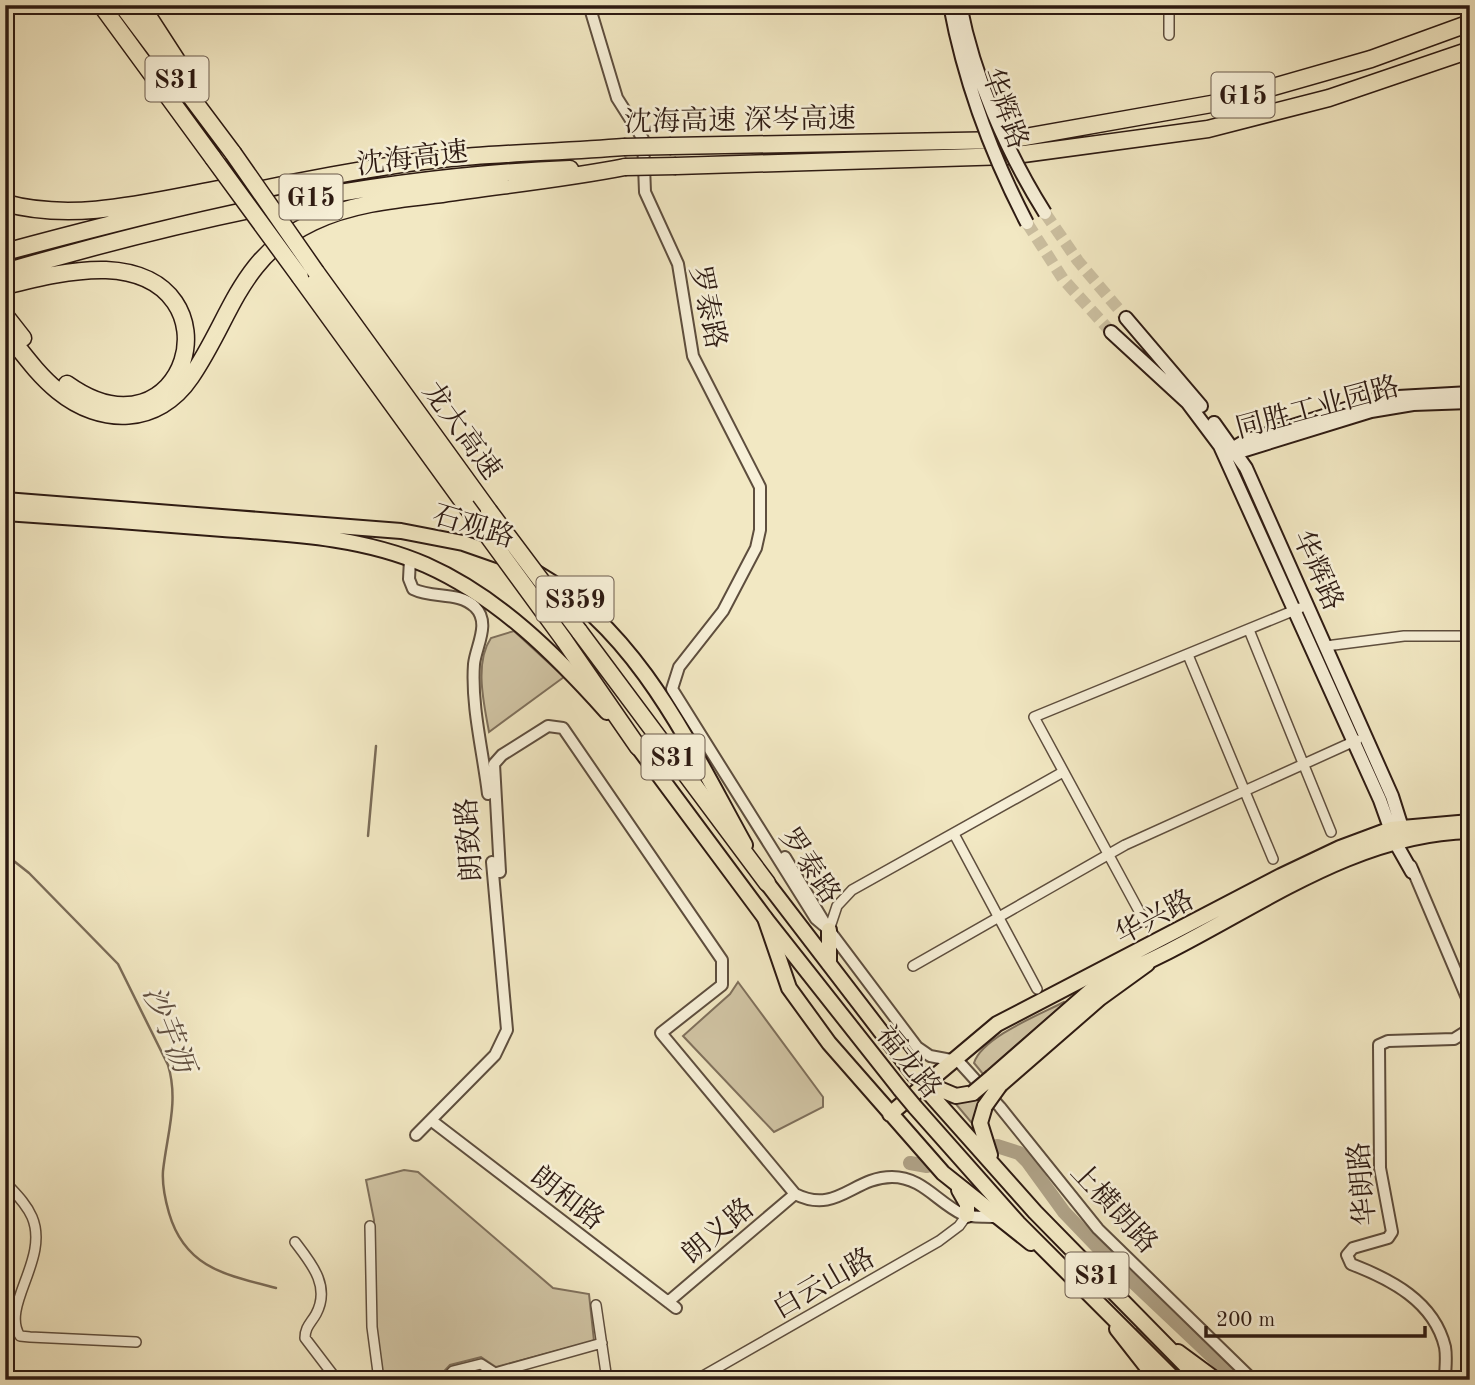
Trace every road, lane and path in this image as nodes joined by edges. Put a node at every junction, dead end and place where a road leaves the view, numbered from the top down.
1 (88, 5) edge
2 (101, 5) edge
3 (122, 5) edge
4 (141, 5) edge
5 (589, 5) edge
6 (950, 5) edge
7 (960, 5) edge
8 (1169, 5) edge
9 (1470, 23) edge
10 (1169, 34) dead end
11 (1470, 50) edge
12 (182, 116) junction
13 (1009, 148) junction
14 (949, 150) junction
15 (233, 153) junction
16 (403, 164) junction
17 (625, 167) junction
18 (5, 204) edge
19 (1045, 213) tunnel mouth
20 (1027, 223) tunnel mouth
21 (5, 253) edge
22 (5, 272) edge
23 (308, 274) junction
24 (5, 286) edge
25 (5, 315) edge
26 (1126, 318) tunnel mouth
27 (5, 331) edge
28 (1111, 332) tunnel mouth
29 (1470, 393) edge
30 (1470, 402) edge
31 (1210, 419) junction
32 (1280, 433) junction
33 (1231, 452) junction
34 (5, 500) edge
35 (1262, 503) junction
36 (5, 513) edge
37 (411, 559) junction
38 (1308, 604) junction
39 (1293, 611) junction
40 (1249, 630) junction
41 (1470, 636) edge
42 (1326, 646) junction
43 (1188, 655) junction
44 (1359, 739) junction
45 (638, 747) junction
46 (1304, 764) junction
47 (1063, 772) junction
48 (1244, 791) junction
49 (1470, 822) edge
50 (1470, 831) edge
51 (1331, 832) dead end
52 (954, 834) junction
53 (1398, 834) junction
54 (1110, 854) junction
55 (1409, 858) joint
56 (1273, 859) dead end
57 (500, 872) dead end
58 (1412, 872) junction
59 (766, 883) junction
60 (765, 918) junction
61 (998, 918) junction
62 (1145, 922) dead end
63 (830, 930) junction
64 (1128, 958) junction
65 (829, 964) junction
66 (1147, 964) junction
67 (913, 966) dead end
68 (1101, 980) junction
69 (1037, 989) dead end
70 (1470, 1005) edge
71 (1470, 1029) edge
72 (955, 1062) junction
73 (996, 1081) junction
74 (933, 1091) junction
75 (890, 1114) junction
76 (432, 1121) junction
77 (416, 1135) dead end
78 (992, 1163) junction
79 (5, 1182) edge
80 (954, 1184) junction
81 (795, 1194) junction
82 (942, 1199) junction
83 (967, 1215) junction
84 (1002, 1219) junction
85 (370, 1226) dead end
86 (295, 1242) dead end
87 (1055, 1261) junction
88 (596, 1305) dead end
89 (672, 1305) joint
90 (1099, 1306) junction
91 (1158, 1337) junction
92 (136, 1342) dead end
93 (602, 1343) junction
94 (337, 1380) edge
95 (379, 1380) edge
96 (445, 1380) edge
97 (607, 1380) edge
98 (696, 1380) edge
99 (1157, 1380) edge
100 (1175, 1380) edge
101 (1199, 1380) edge
102 (1216, 1380) edge
103 (1253, 1380) edge
104 (1445, 1380) edge

1 - 12 highway
2 - 12 highway, 龙大高速 / S31
3 - 15 highway, 龙大高速 / S31
4 - 15 highway
5 - 63 street, 罗泰路
6 - 20 main road, 华辉路, bridge
7 - 19 main road, 华辉路, bridge
8 - 10 street
9 - 13 highway, 沈海高速 深岑高速 / G15
11 - 13 highway, 沈海高速 深岑高速 / G15
12 - 23 highway, 龙大高速 / S31, bridge
13 - 14 highway, 沈海高速 深岑高速 / G15
14 - 16 highway, 沈海高速 深岑高速 / G15, bridge
14 - 17 highway, 沈海高速 深岑高速 / G15, bridge
15 - 23 highway, 龙大高速 / S31, bridge
16 - 18 highway
16 - 21 highway, 沈海高速 深岑高速 / G15
17 - 22 highway, 沈海高速 / G15
17 - 27 highway
23 - 45 highway, 龙大高速 / S31, bridge
23 - 59 highway, 龙大高速 / S31, bridge
24 - 25 highway
26 - 31 main road, 华辉路
28 - 33 main road, 华辉路
29 - 32 main road, 同胜工业园路
30 - 32 main road, 同胜工业园路
31 - 32 main road
31 - 33 main road, 华辉路
32 - 33 main road, 同胜工业园路
32 - 35 main road
33 - 35 main road, 华辉路
33 - 39 main road, 华辉路
34 - 59 main road, 石观路 / S359
35 - 38 main road, 华辉路
36 - 37 main road, 石观路 / S359
37 - 45 main road, 石观路 / S359
37 - 76 street, 朗致路
38 - 39 street
38 - 42 main road, 华辉路
39 - 40 street
39 - 44 main road, 华辉路
40 - 43 street
40 - 46 street
41 - 42 street
42 - 44 main road, 华辉路
43 - 47 street
43 - 48 street
44 - 46 street
44 - 53 main road, 华辉路
45 - 60 main road, 福龙路 / S31
46 - 48 street
46 - 51 street
47 - 52 street
47 - 54 street
48 - 54 street
48 - 56 street
49 - 53 main road, 华兴路
50 - 53 main road, 华兴路
52 - 61 street
52 - 63 street
53 - 55 main road, 华辉路
53 - 58 main road, 华辉路
53 - 64 main road, 华兴路
53 - 66 main road, 华兴路
54 - 61 street
54 - 62 street
55 - 58 street, 华辉路
57 - 81 street
58 - 70 street, 华辉路
59 - 65 main road, 福龙路 / S31
60 - 75 main road
60 - 87 main road, 福龙路 / S31, bridge
61 - 67 street
61 - 69 street
63 - 65 main road
63 - 72 street, 罗泰路
64 - 68 main road
64 - 72 main road, 华兴路
65 - 74 main road, 福龙路 / S31
66 - 68 main road, 华兴路
66 - 73 main road
68 - 72 main road, 华兴路
68 - 73 main road
71 - 104 street, 华朗路
72 - 75 main road, 华兴路
72 - 103 street, 上横朗路
73 - 74 main road, bridge
73 - 78 main road, bridge
74 - 78 main road, 福龙路 / S31
75 - 80 main road
76 - 77 street, 朗致路
76 - 89 street, 朗和路
78 - 91 main road, 福龙路 / S31
79 - 92 street
80 - 82 street
80 - 83 main road
80 - 84 main road
81 - 82 street
81 - 89 street, 朗义路
82 - 83 street
83 - 84 street
83 - 98 street, 白云山路
84 - 87 main road
85 - 95 street
86 - 94 street
87 - 90 main road, 福龙路 / S31
88 - 93 street
90 - 99 main road, S31
90 - 100 main road, 福龙路
91 - 101 main road, 福龙路
91 - 102 main road, S31
93 - 96 street
93 - 97 street

